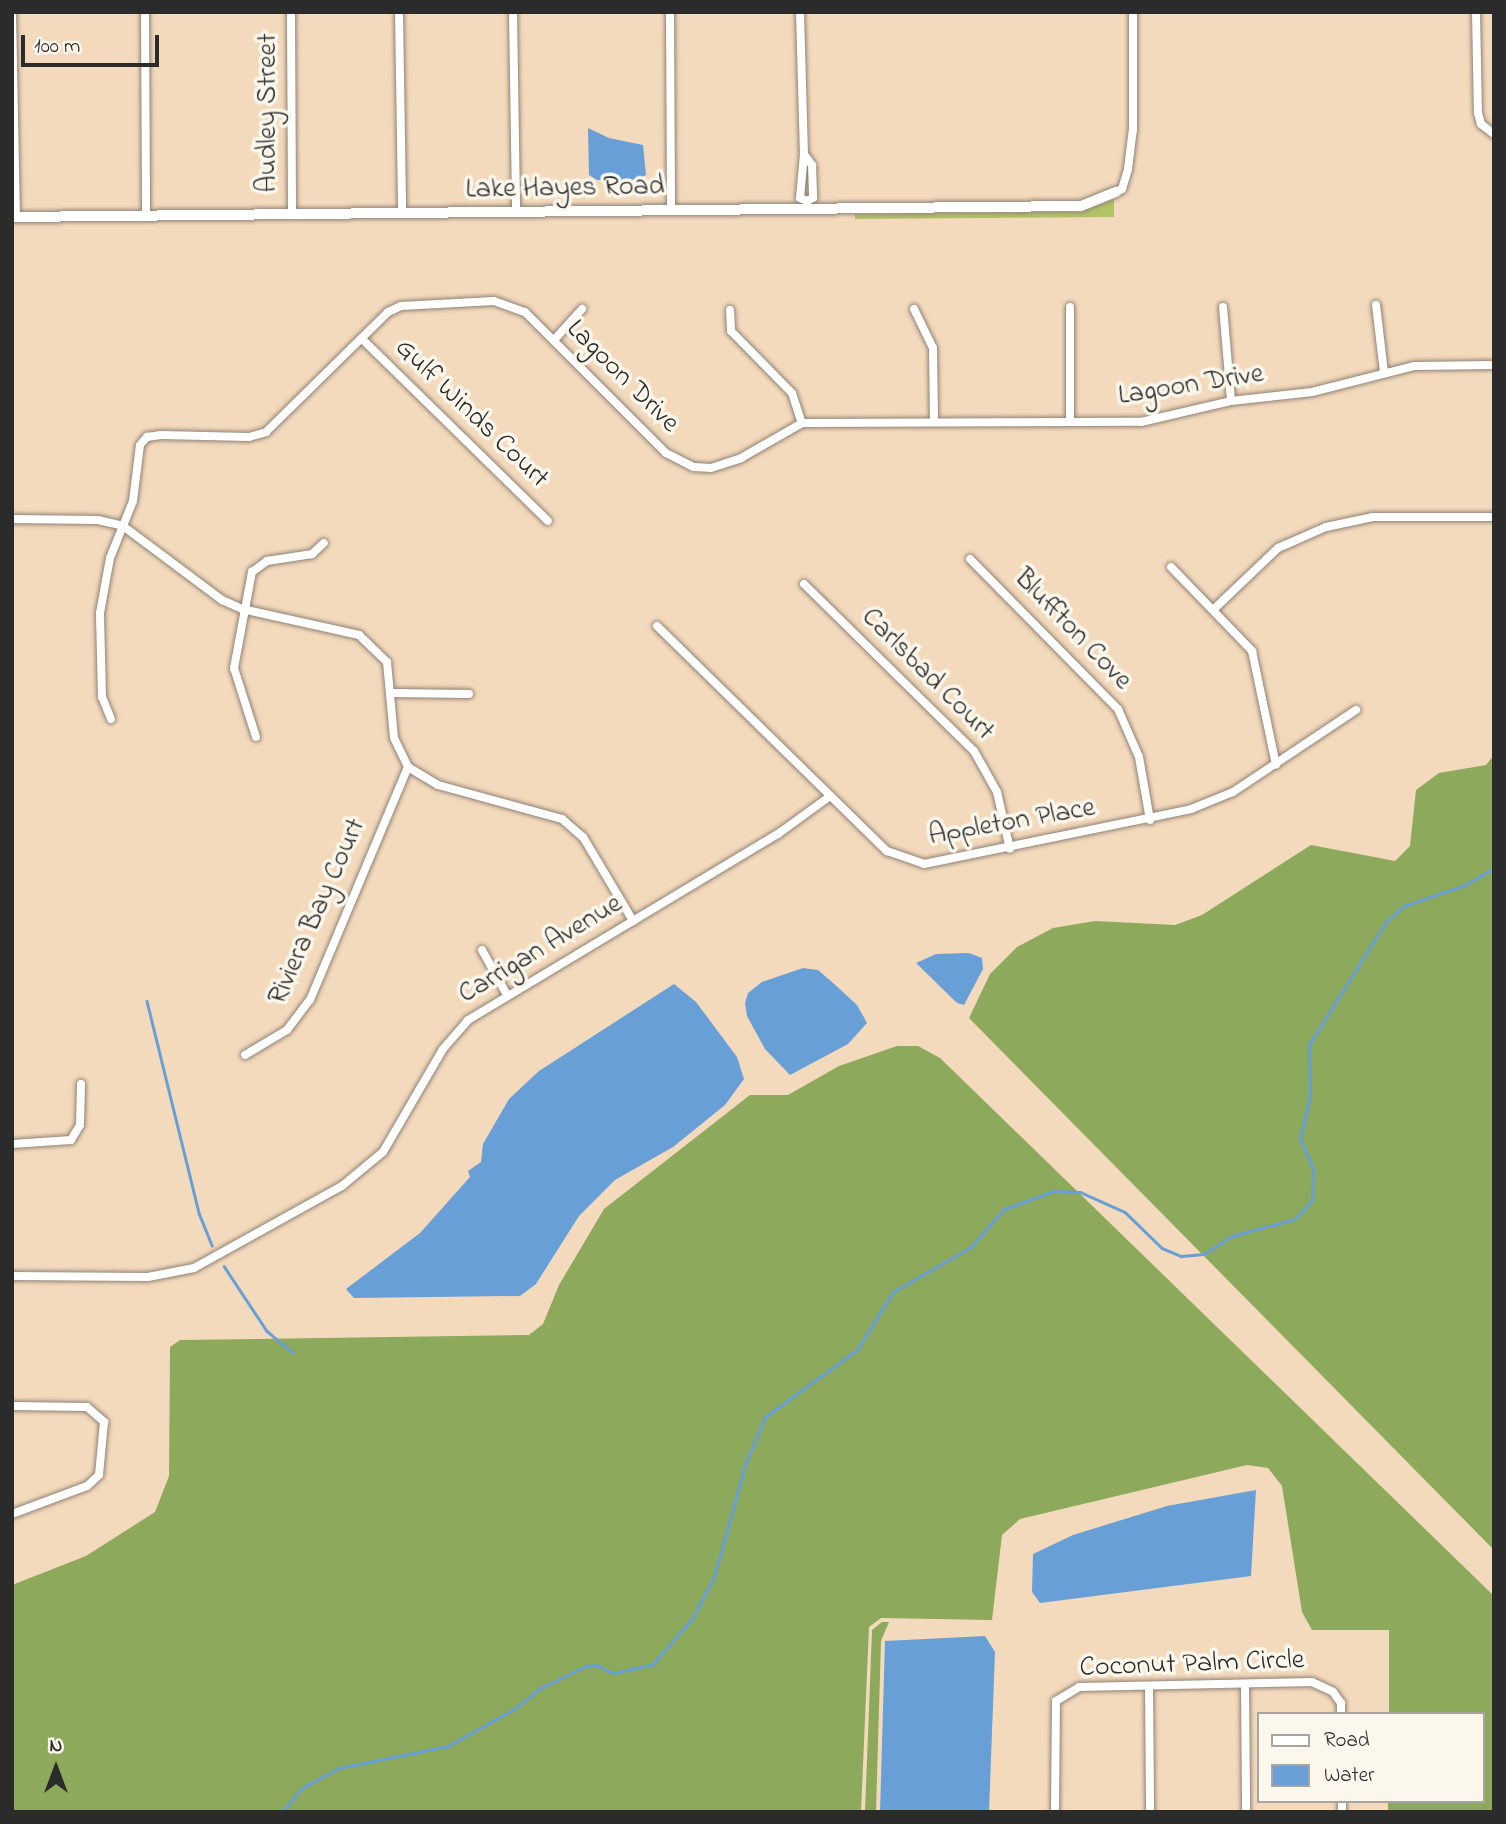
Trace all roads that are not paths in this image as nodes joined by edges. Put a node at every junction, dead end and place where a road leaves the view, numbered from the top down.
1 (12, 12) edge
2 (145, 12) edge
3 (291, 12) edge
4 (398, 12) edge
5 (513, 12) edge
6 (670, 12) edge
7 (800, 12) edge
8 (1133, 12) edge
9 (1476, 12) edge
10 (1494, 134) edge
11 (1116, 192) joint
12 (807, 205) junction
13 (671, 211) junction
14 (516, 212) junction
15 (292, 214) junction
16 (402, 214) junction
17 (146, 215) junction
18 (14, 217) edge
19 (1376, 305) dead end
20 (1070, 307) dead end
21 (1223, 307) dead end
22 (582, 309) dead end
23 (914, 309) dead end
24 (730, 310) dead end
25 (362, 339) junction
26 (554, 340) junction
27 (1494, 365) edge
28 (1384, 372) junction
29 (1231, 401) junction
30 (934, 421) junction
31 (802, 422) junction
32 (1070, 422) junction
33 (1494, 517) edge
34 (12, 519) edge
35 (548, 521) dead end
36 (123, 526) junction
37 (324, 543) dead end
38 (970, 559) dead end
39 (1171, 567) dead end
40 (804, 584) dead end
41 (242, 609) junction
42 (1213, 611) junction
43 (657, 626) dead end
44 (392, 693) junction
45 (468, 694) dead end
46 (1356, 710) dead end
47 (111, 719) dead end
48 (256, 737) dead end
49 (1276, 765) junction
50 (408, 767) junction
51 (829, 797) junction
52 (1150, 820) junction
53 (1010, 849) junction
54 (633, 921) junction
55 (482, 950) dead end
56 (508, 995) junction
57 (245, 1055) dead end
58 (81, 1084) dead end
59 (12, 1144) edge
60 (12, 1276) edge
61 (12, 1406) edge
62 (12, 1514) edge
63 (1245, 1685) junction
64 (1149, 1686) junction
65 (1341, 1712) edge
66 (1055, 1812) edge
67 (1150, 1812) edge
68 (1246, 1812) edge

1 - 18 street
2 - 17 street
3 - 15 street, Audley Street
4 - 16 street
5 - 14 street
6 - 13 street
7 - 12 street
8 - 11 street
9 - 10 street
11 - 12 street, Lake Hayes Road
12 - 13 street, Lake Hayes Road
13 - 14 street, Lake Hayes Road
14 - 16 street, Lake Hayes Road
15 - 16 street, Lake Hayes Road
15 - 17 street, Lake Hayes Road
17 - 18 street, Lake Hayes Road
19 - 28 street
20 - 32 street
21 - 29 street
22 - 26 street
23 - 30 street
24 - 31 street
25 - 26 street, Lagoon Drive
25 - 35 street, Gulf Winds Court
25 - 36 street, Lagoon Drive
26 - 31 street, Lagoon Drive
27 - 28 street, Lagoon Drive
28 - 29 street, Lagoon Drive
29 - 32 street, Lagoon Drive
30 - 31 street, Lagoon Drive
30 - 32 street, Lagoon Drive
33 - 42 street
34 - 36 street
36 - 41 street
36 - 47 street
37 - 41 street
38 - 52 street, Bluffton Cove
39 - 42 street
40 - 53 street, Carlsbad Court
41 - 44 street
41 - 48 street
42 - 49 street
43 - 51 street, Appleton Place
44 - 45 street
44 - 50 street
46 - 49 street, Appleton Place
49 - 52 street, Appleton Place
50 - 54 street
50 - 57 street, Riviera Bay Court
51 - 53 street, Appleton Place
51 - 54 street, Carrigan Avenue
52 - 53 street, Appleton Place
54 - 56 street, Carrigan Avenue
55 - 56 street
56 - 60 street, Carrigan Avenue
58 - 59 street
61 - 62 street
63 - 64 street, Coconut Palm Circle
63 - 65 street, Coconut Palm Circle
63 - 68 street
64 - 66 street, Coconut Palm Circle
64 - 67 street

